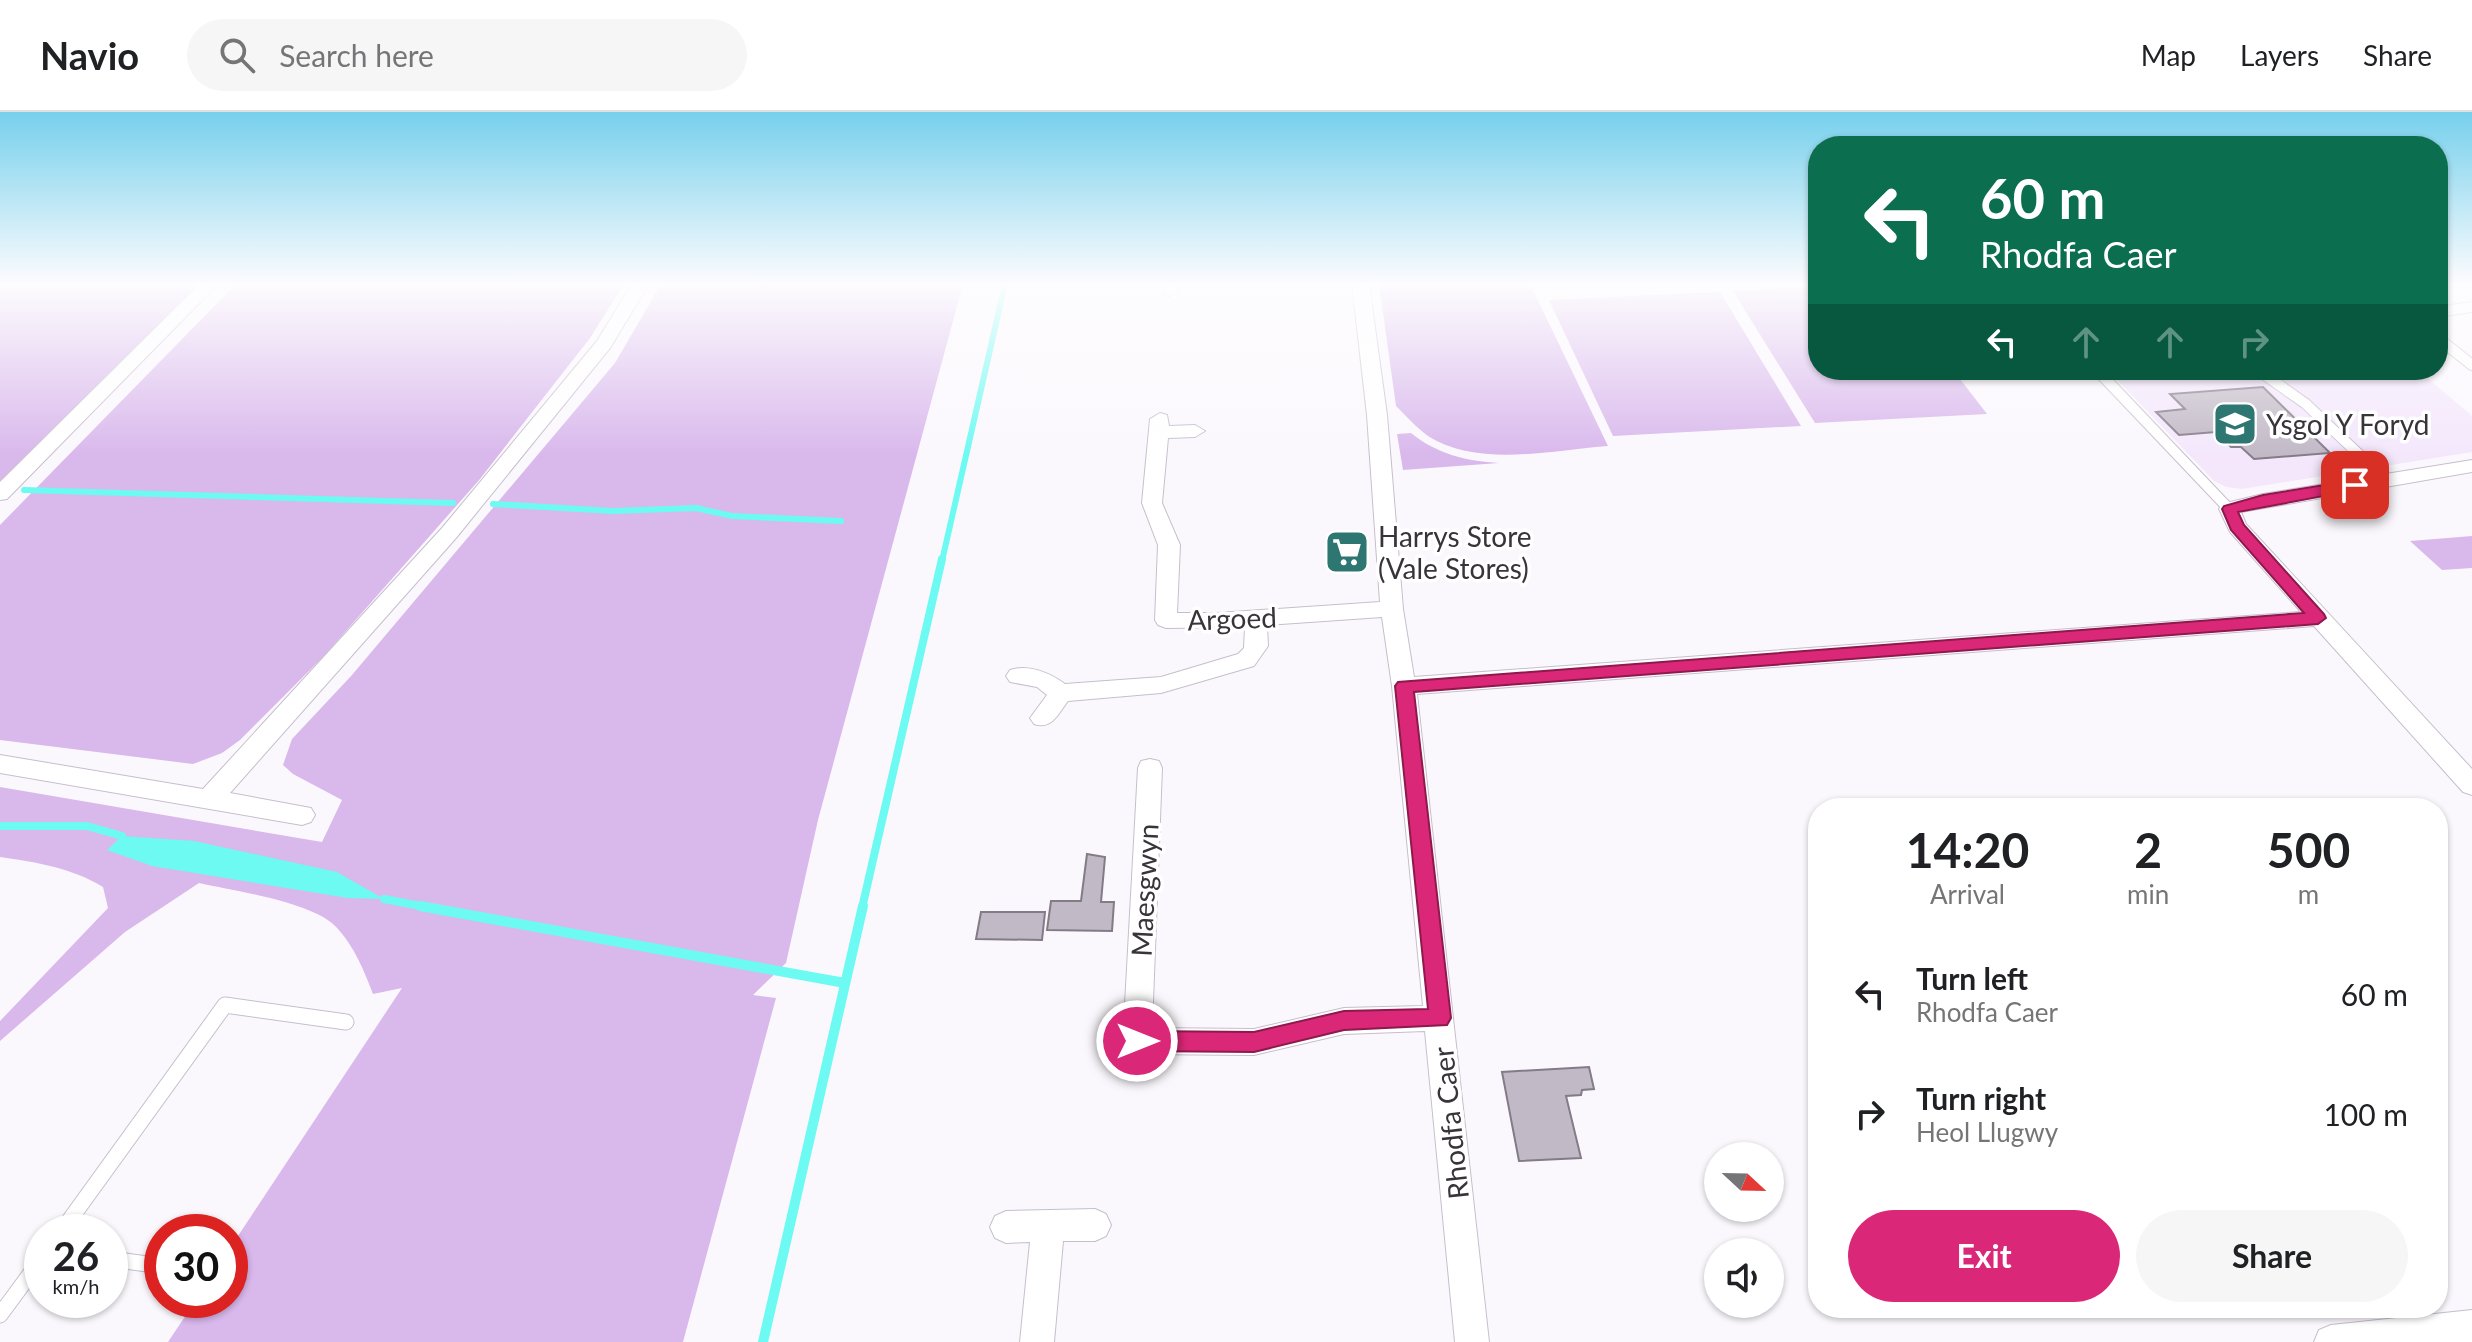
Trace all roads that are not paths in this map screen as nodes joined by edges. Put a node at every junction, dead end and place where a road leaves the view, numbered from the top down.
1 (153, 341) edge
2 (606, 341) edge
3 (1367, 341) edge
4 (2448, 346) edge
5 (2470, 362) edge
6 (2106, 380) edge
7 (2272, 380) edge
8 (1195, 431) dead end
9 (2472, 466) edge
10 (2386, 480) junction
11 (0, 494) edge
12 (2229, 509) junction
13 (1392, 609) junction
14 (2318, 618) junction
15 (1255, 619) junction
16 (1018, 676) dead end
17 (1404, 686) junction
18 (1061, 693) junction
19 (1042, 718) dead end
20 (0, 764) edge
21 (1150, 768) dead end
22 (2469, 778) edge
23 (210, 798) junction
24 (302, 815) dead end
25 (1440, 1018) junction
26 (346, 1022) dead end
27 (74, 1214) edge
28 (1095, 1225) dead end
29 (1048, 1226) junction
30 (1006, 1227) dead end
31 (24, 1282) edge
32 (0, 1315) edge
33 (2472, 1327) edge
34 (1037, 1342) edge
35 (1472, 1342) edge
36 (2331, 1342) edge

1 - 11 street
2 - 23 street
3 - 13 street, Rhodfa Caer
4 - 5 lane
6 - 12 lane
7 - 10 lane
8 - 15 street, Argoed
9 - 10 street
10 - 12 street
12 - 14 street
13 - 15 street, Argoed
13 - 17 street, Rhodfa Caer
14 - 17 street
14 - 22 street
15 - 18 street
16 - 18 street
17 - 25 street, Rhodfa Caer
18 - 19 street
20 - 23 street
21 - 25 street, Maesgwyn
23 - 24 street
25 - 35 street, Rhodfa Caer
26 - 27 lane
28 - 29 street
29 - 30 street
29 - 34 street
31 - 32 lane
33 - 36 street

